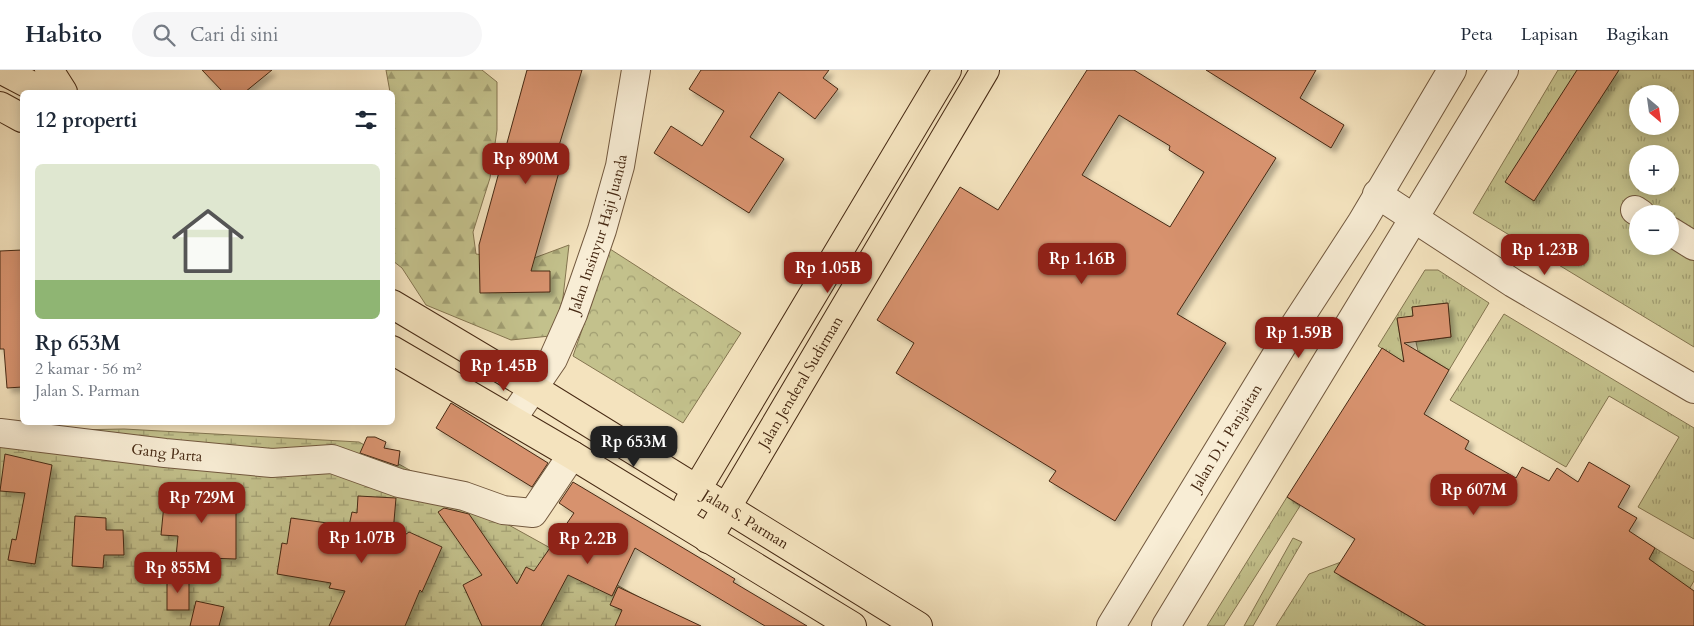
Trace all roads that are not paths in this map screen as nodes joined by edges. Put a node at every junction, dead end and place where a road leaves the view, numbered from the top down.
1 (2, 70) edge
2 (49, 70) edge
3 (636, 70) edge
4 (947, 70) edge
5 (985, 70) edge
6 (1452, 70) edge
7 (1504, 70) edge
8 (40, 90) edge
9 (62, 90) edge
10 (0, 106) edge
11 (20, 117) edge
12 (905, 142) junction
13 (932, 158) junction
14 (1377, 194) junction
15 (1414, 219) junction
16 (1679, 237) edge
17 (1694, 246) edge
18 (395, 306) edge
19 (395, 352) edge
20 (533, 388) junction
21 (1694, 389) edge
22 (512, 419) junction
23 (0, 433) edge
24 (572, 455) junction
25 (696, 488) junction
26 (727, 507) junction
27 (678, 520) junction
28 (708, 539) junction
29 (852, 626) edge
30 (918, 626) edge
31 (1111, 626) edge
32 (1166, 626) edge

1 - 8 main road
2 - 9 main road
3 - 20 street, Jalan Insinyur Haji Juanda
4 - 12 main road
5 - 13 main road, Jalan Jenderal Sudirman
6 - 14 street, Jalan D.I. Panjaitan
7 - 15 street
10 - 11 main road
12 - 13 main road
12 - 25 main road
13 - 26 main road, Jalan Jenderal Sudirman
14 - 15 street
14 - 31 street, Jalan D.I. Panjaitan
15 - 21 street
15 - 32 street
16 - 17 street
18 - 20 main road, Jalan S. Parman
19 - 22 main road
20 - 22 street, Jalan Insinyur Haji Juanda
20 - 25 main road, Jalan S. Parman
22 - 24 main road
23 - 24 street, Gang Parta
24 - 27 main road
25 - 26 main road, Jalan S. Parman
25 - 27 main road
26 - 28 main road, Jalan Jenderal Sudirman
26 - 30 main road, Jalan S. Parman
27 - 28 main road
28 - 29 main road

